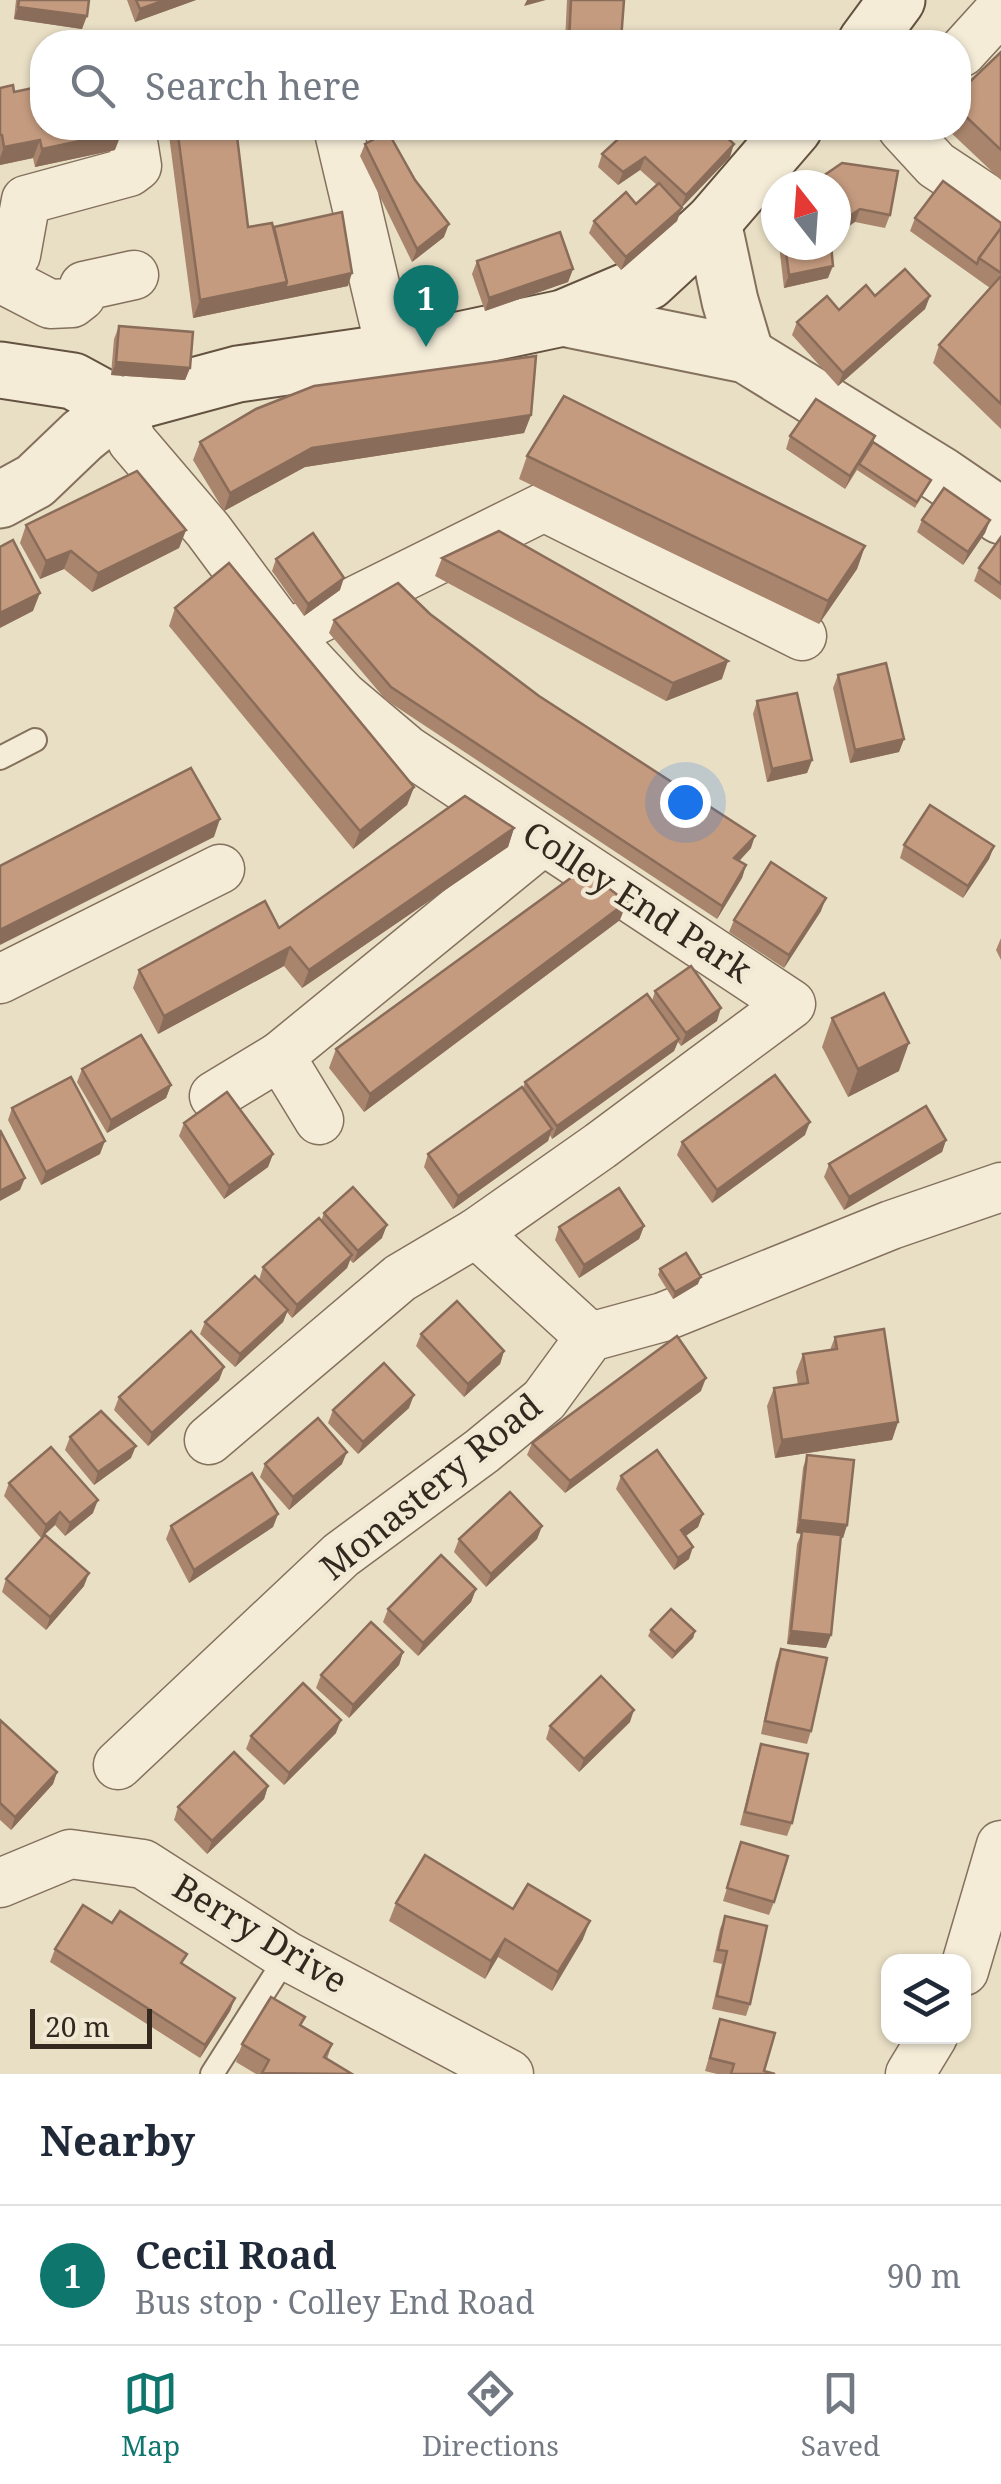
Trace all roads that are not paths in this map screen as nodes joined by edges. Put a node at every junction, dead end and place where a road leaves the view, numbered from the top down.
1 (897, 0) edge
2 (993, 8) edge
3 (875, 30) edge
4 (971, 39) edge
5 (133, 140) edge
6 (341, 140) edge
7 (784, 140) edge
8 (913, 140) edge
9 (13, 200) edge
10 (1001, 208) edge
11 (714, 222) junction
12 (134, 275) dead end
13 (0, 277) edge
14 (563, 318) junction
15 (392, 352) junction
16 (746, 355) junction
17 (0, 370) edge
18 (119, 406) junction
19 (0, 500) edge
20 (1001, 516) edge
21 (286, 635) junction
22 (802, 636) dead end
23 (35, 740) dead end
24 (0, 758) edge
25 (543, 841) junction
26 (220, 869) dead end
27 (0, 979) edge
28 (280, 1056) junction
29 (214, 1096) edge
30 (320, 1120) dead end
31 (1001, 1188) edge
32 (476, 1233) junction
33 (590, 1338) junction
34 (209, 1440) dead end
35 (118, 1765) dead end
36 (1001, 1845) edge
37 (0, 1882) edge
38 (969, 1954) edge
39 (287, 1956) junction
40 (928, 2044) edge
41 (212, 2074) edge
42 (509, 2074) edge
43 (910, 2074) edge

1 - 3 main road
2 - 4 street
5 - 9 street
6 - 15 street
7 - 11 main road
8 - 10 street
9 - 13 street
11 - 14 main road
11 - 16 main road
12 - 13 street
14 - 15 main road
14 - 16 main road
15 - 18 main road
16 - 20 main road
17 - 18 main road
18 - 19 main road
18 - 21 street, Colley End Park
21 - 22 street
21 - 25 street, Colley End Park
23 - 24 lane
25 - 28 street
25 - 32 street, Colley End Park
26 - 27 street
28 - 29 street
28 - 30 street
31 - 33 street
32 - 33 street
32 - 34 street
33 - 35 street, Monastery Road
36 - 38 street
37 - 39 street, Berry Drive
39 - 41 lane
39 - 42 street, Berry Drive
40 - 43 street

